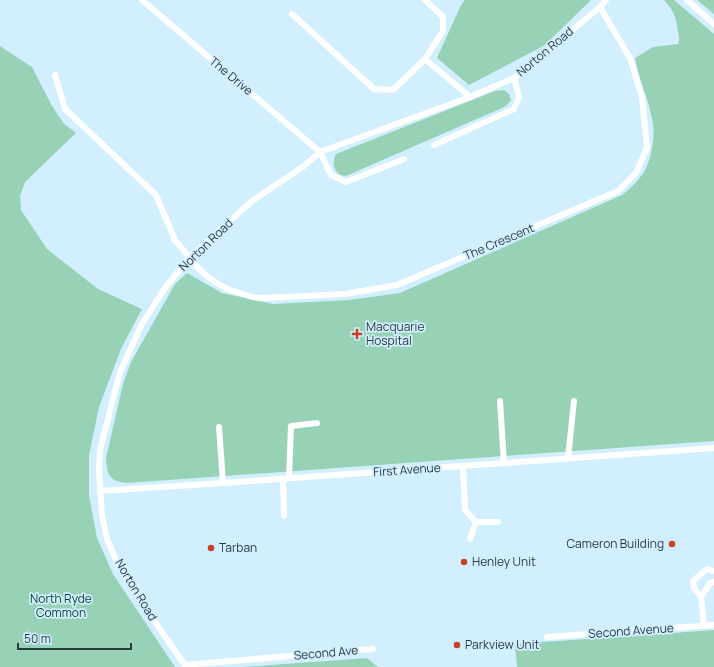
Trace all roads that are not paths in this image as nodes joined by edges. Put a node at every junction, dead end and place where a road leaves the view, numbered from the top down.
1 (142, 0) edge
2 (425, 0) edge
3 (606, 0) edge
4 (686, 0) edge
5 (600, 7) junction
6 (292, 14) dead end
7 (714, 24) edge
8 (425, 58) junction
9 (55, 75) dead end
10 (514, 78) junction
11 (470, 97) junction
12 (434, 145) dead end
13 (320, 152) junction
14 (404, 159) dead end
15 (190, 257) junction
16 (500, 401) dead end
17 (574, 401) dead end
18 (317, 423) dead end
19 (219, 427) dead end
20 (714, 448) edge
21 (568, 458) junction
22 (504, 463) junction
23 (463, 466) junction
24 (286, 479) junction
25 (223, 483) junction
26 (100, 491) junction
27 (284, 516) dead end
28 (476, 522) junction
29 (498, 522) dead end
30 (470, 539) dead end
31 (714, 571) edge
32 (714, 582) edge
33 (701, 597) junction
34 (714, 625) edge
35 (704, 626) junction
36 (547, 637) dead end
37 (373, 649) dead end
38 (185, 666) edge

1 - 13 lane, The Drive
2 - 8 lane
3 - 5 lane, Norton Road
4 - 7 lane
5 - 10 lane, Norton Road
5 - 15 lane, The Crescent
6 - 8 lane
8 - 11 lane
9 - 15 lane, The Crescent
10 - 11 lane, Norton Road
10 - 12 lane
11 - 13 lane, Norton Road
13 - 14 lane
13 - 15 lane, Norton Road
15 - 26 lane, Norton Road
16 - 22 lane
17 - 21 lane
18 - 24 lane
19 - 25 lane
20 - 21 lane, First Avenue
21 - 22 lane, First Avenue
22 - 23 lane, First Avenue
23 - 24 lane, First Avenue
23 - 28 lane
24 - 25 lane, First Avenue
24 - 27 lane
25 - 26 lane, First Avenue
26 - 38 lane, Norton Road
28 - 29 lane
28 - 30 lane
31 - 33 lane
32 - 33 lane
33 - 35 lane
34 - 35 lane, Second Avenue
35 - 36 lane, Second Avenue
37 - 38 lane, Second Ave

